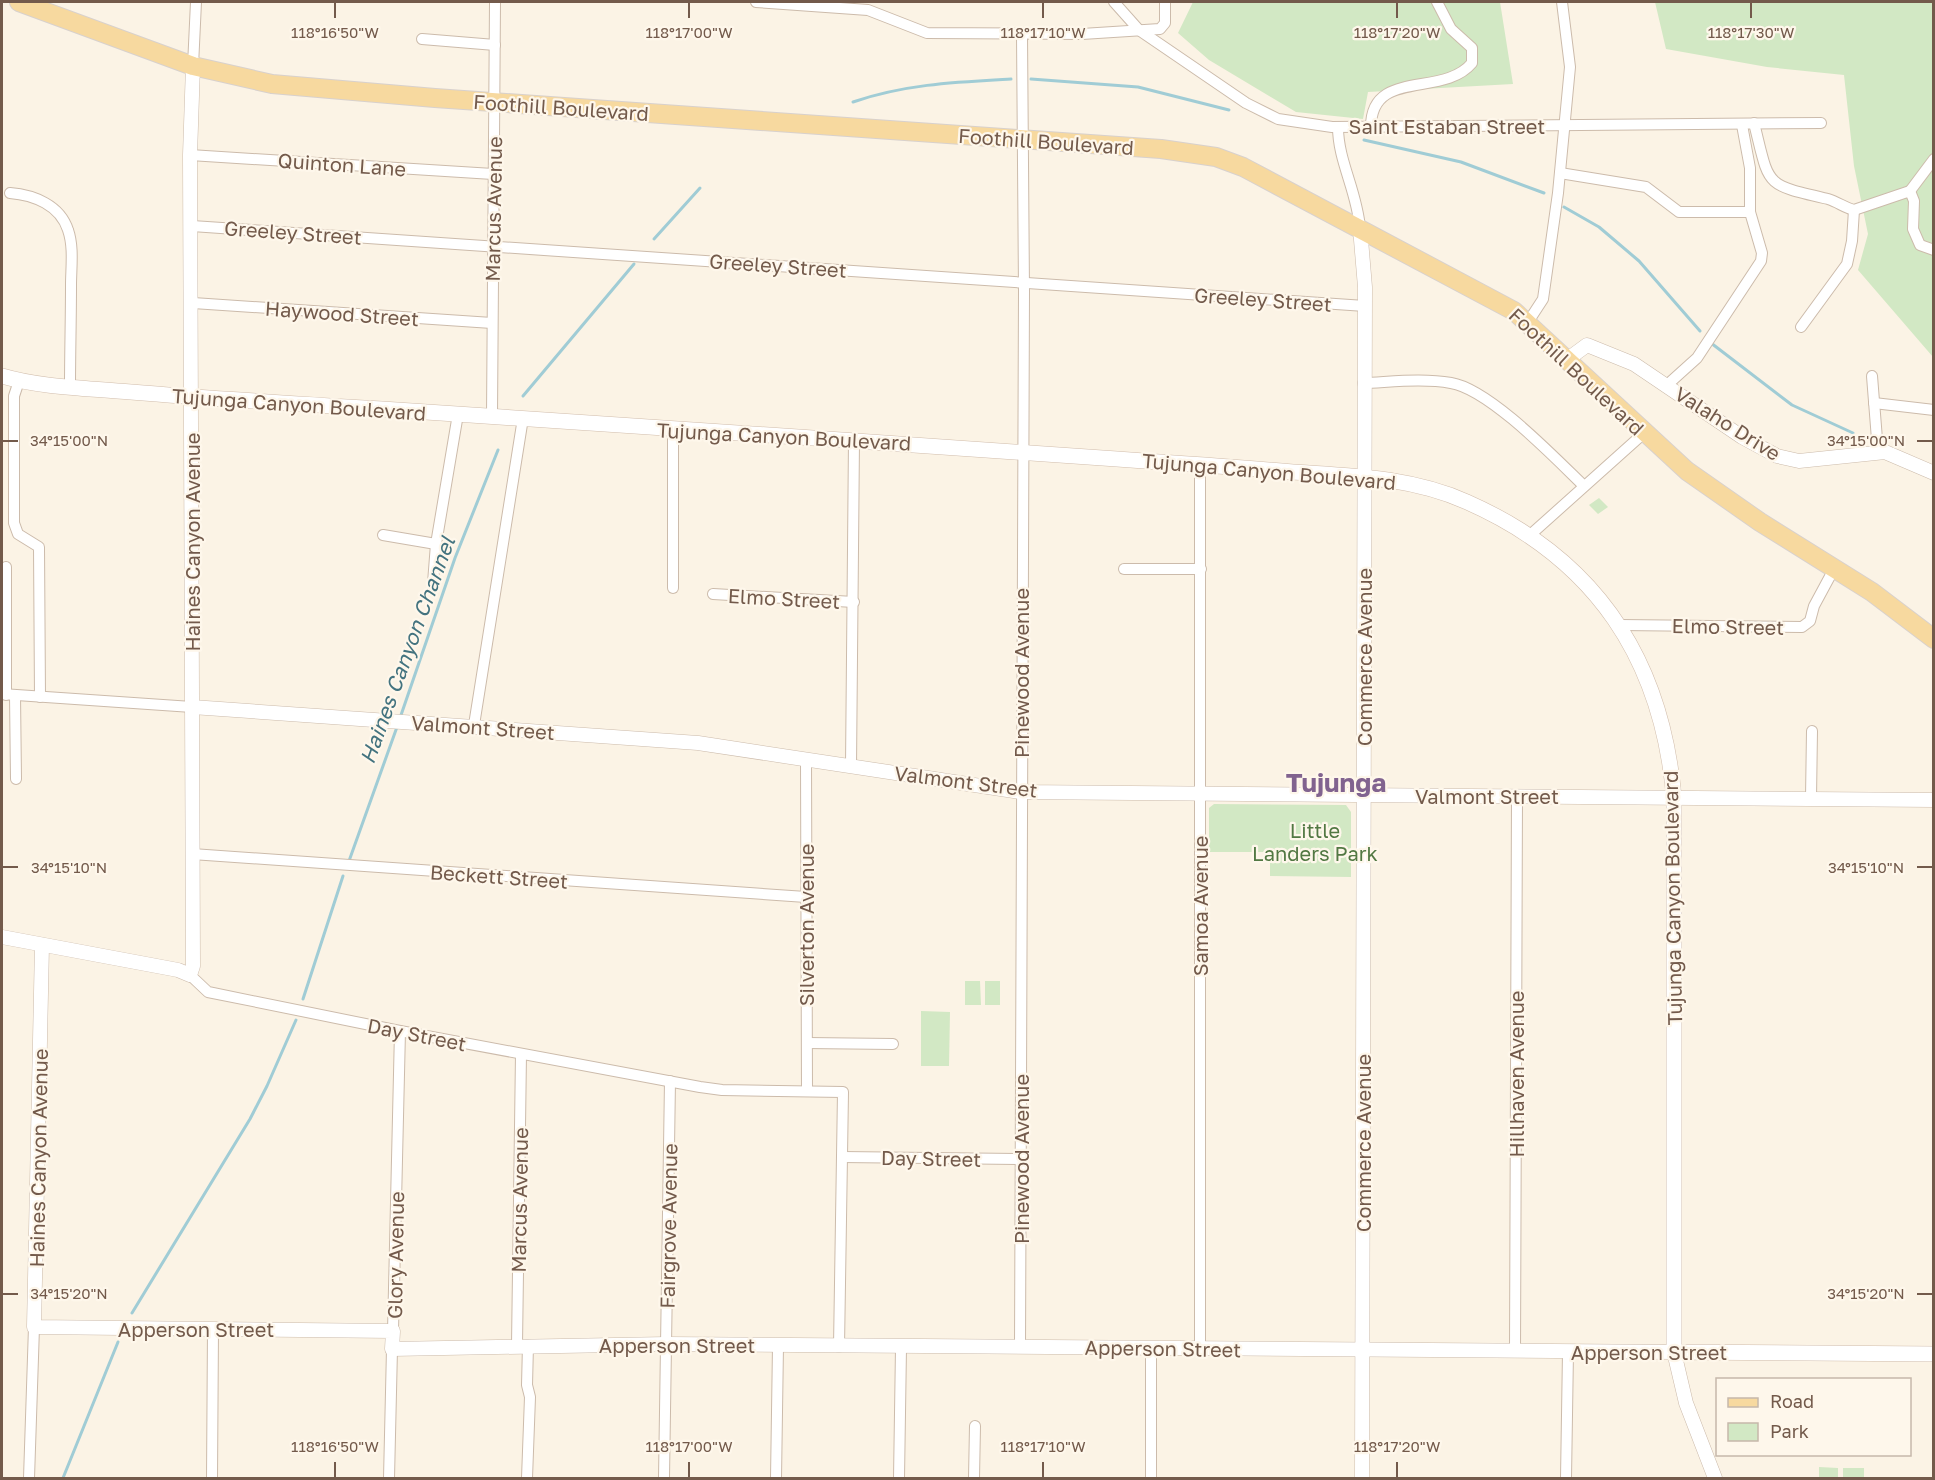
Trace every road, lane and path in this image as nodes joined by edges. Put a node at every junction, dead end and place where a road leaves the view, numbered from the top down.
1 (19, 2) edge
2 (196, 2) edge
3 (495, 2) edge
4 (756, 2) edge
5 (1114, 2) edge
6 (1165, 2) edge
7 (1437, 2) edge
8 (1562, 2) edge
9 (1139, 30) junction
10 (1022, 35) junction
11 (422, 39) dead end
12 (495, 45) junction
13 (194, 66) junction
14 (494, 102) junction
15 (1754, 123) junction
16 (1821, 123) dead end
17 (1742, 125) junction
18 (1564, 126) junction
19 (1338, 127) junction
20 (1371, 127) junction
21 (1023, 139) junction
22 (190, 155) junction
23 (1934, 159) edge
24 (1560, 173) junction
25 (493, 174) junction
26 (1910, 191) junction
27 (10, 193) dead end
28 (1854, 210) junction
29 (1750, 212) junction
30 (192, 226) junction
31 (1360, 228) junction
32 (491, 245) junction
33 (1934, 250) edge
34 (1024, 282) junction
35 (193, 303) junction
36 (1365, 306) junction
37 (1528, 322) junction
38 (492, 323) junction
39 (1801, 327) dead end
40 (1568, 359) junction
41 (2, 376) edge
42 (1872, 376) dead end
43 (19, 381) junction
44 (1364, 383) junction
45 (1666, 385) junction
46 (70, 387) junction
47 (2, 395) edge
48 (14, 396) junction
49 (193, 397) junction
50 (1874, 403) junction
51 (1934, 410) edge
52 (458, 414) junction
53 (492, 417) junction
54 (523, 418) junction
55 (674, 429) junction
56 (1644, 433) junction
57 (854, 440) junction
58 (1022, 450) junction
59 (1878, 452) junction
60 (1200, 465) junction
61 (1934, 473) edge
62 (1364, 477) junction
63 (1584, 486) junction
64 (383, 535) dead end
65 (1529, 536) junction
66 (436, 544) junction
67 (6, 567) dead end
68 (1835, 567) junction
69 (1124, 569) dead end
70 (1201, 569) junction
71 (433, 583) dead end
72 (673, 588) dead end
73 (713, 594) dead end
74 (854, 602) junction
75 (1620, 625) junction
76 (1934, 639) edge
77 (8, 695) edge
78 (40, 697) junction
79 (192, 707) junction
80 (474, 725) junction
81 (1812, 731) dead end
82 (806, 759) junction
83 (851, 766) junction
84 (16, 779) dead end
85 (1020, 792) junction
86 (1201, 794) junction
87 (1364, 796) junction
88 (1517, 796) junction
89 (1674, 798) junction
90 (1811, 798) junction
91 (1934, 800) edge
92 (192, 854) junction
93 (806, 897) junction
94 (2, 937) edge
95 (42, 945) junction
96 (190, 975) junction
97 (400, 1031) junction
98 (807, 1043) junction
99 (893, 1044) dead end
100 (521, 1054) junction
101 (670, 1081) junction
102 (807, 1091) junction
103 (842, 1157) junction
104 (1021, 1159) junction
105 (34, 1327) junction
106 (213, 1329) junction
107 (393, 1331) junction
108 (667, 1344) junction
109 (522, 1345) junction
110 (778, 1346) junction
111 (839, 1347) junction
112 (1020, 1347) junction
113 (901, 1348) junction
114 (1152, 1348) junction
115 (1200, 1348) junction
116 (392, 1349) junction
117 (1364, 1350) junction
118 (1515, 1352) junction
119 (1568, 1352) junction
120 (1674, 1352) junction
121 (1934, 1354) edge
122 (975, 1426) dead end
123 (1714, 1477) edge
124 (29, 1479) edge
125 (212, 1479) edge
126 (389, 1479) edge
127 (527, 1479) edge
128 (664, 1479) edge
129 (776, 1479) edge
130 (899, 1479) edge
131 (974, 1479) edge
132 (1151, 1479) edge
133 (1362, 1479) edge
134 (1566, 1479) edge

1 - 13 main road, Foothill Boulevard
2 - 13 street, Haines Canyon Avenue
3 - 12 street, Marcus Avenue
4 - 10 street
5 - 9 street, Saint Estaban Street
6 - 9 street
7 - 20 street
8 - 18 street
9 - 10 street
9 - 19 street, Saint Estaban Street
10 - 21 street, Pinewood Avenue
11 - 12 street
12 - 14 street, Marcus Avenue
13 - 14 main road, Foothill Boulevard
13 - 22 street, Haines Canyon Avenue
14 - 21 main road, Foothill Boulevard
14 - 25 street, Marcus Avenue
15 - 16 street, Saint Estaban Street
15 - 17 street, Saint Estaban Street
15 - 28 street
17 - 18 street, Saint Estaban Street
17 - 29 street
18 - 20 street, Saint Estaban Street
18 - 24 street
19 - 20 street, Saint Estaban Street
19 - 31 street, Commerce Avenue
21 - 31 main road, Foothill Boulevard
21 - 34 street, Pinewood Avenue
22 - 25 street, Quinton Lane
22 - 30 street, Haines Canyon Avenue
23 - 26 street
24 - 29 street
24 - 37 street
25 - 32 street, Marcus Avenue
26 - 28 street
26 - 33 street
27 - 46 street
28 - 39 street
29 - 45 street
30 - 32 street, Greeley Street
30 - 35 street, Haines Canyon Avenue
31 - 36 street, Commerce Avenue
31 - 37 main road, Foothill Boulevard
32 - 34 street, Greeley Street
32 - 38 street, Marcus Avenue
34 - 36 street, Greeley Street
34 - 58 street, Pinewood Avenue
35 - 38 street, Haywood Street
35 - 49 street, Haines Canyon Avenue
36 - 44 street, Commerce Avenue
37 - 40 main road, Foothill Boulevard
38 - 53 street, Marcus Avenue
40 - 45 street, Valaho Drive
40 - 56 main road, Foothill Boulevard
41 - 43 main road, Tujunga Canyon Boulevard
42 - 50 street
43 - 46 main road, Tujunga Canyon Boulevard
43 - 48 street
44 - 62 street, Commerce Avenue
44 - 63 street
45 - 59 street, Valaho Drive
46 - 49 main road, Tujunga Canyon Boulevard
47 - 48 street
48 - 78 street
49 - 52 main road, Tujunga Canyon Boulevard
49 - 79 street, Haines Canyon Avenue
50 - 51 street
50 - 59 street
52 - 53 main road, Tujunga Canyon Boulevard
52 - 66 street
53 - 54 main road, Tujunga Canyon Boulevard
54 - 55 main road, Tujunga Canyon Boulevard
54 - 80 street
55 - 57 main road, Tujunga Canyon Boulevard
55 - 72 street
56 - 63 street
56 - 68 main road, Foothill Boulevard
57 - 58 main road, Tujunga Canyon Boulevard
57 - 74 street
58 - 60 main road, Tujunga Canyon Boulevard
58 - 85 street, Pinewood Avenue
59 - 61 street, Valaho Drive
60 - 62 main road, Tujunga Canyon Boulevard
60 - 70 street, Samoa Avenue
62 - 65 main road, Tujunga Canyon Boulevard
62 - 87 street, Commerce Avenue
63 - 65 street
64 - 66 street
65 - 75 main road, Tujunga Canyon Boulevard
66 - 71 street
67 - 77 street
68 - 75 street, Elmo Street
68 - 76 main road, Foothill Boulevard
69 - 70 street
70 - 86 street, Samoa Avenue
73 - 74 street, Elmo Street
74 - 83 street
75 - 89 main road, Tujunga Canyon Boulevard
77 - 78 street, Valmont Street
77 - 84 street
78 - 79 street, Valmont Street
79 - 80 street, Valmont Street
79 - 92 street, Haines Canyon Avenue
80 - 82 street, Valmont Street
81 - 90 street
82 - 83 street, Valmont Street
82 - 93 street, Silverton Avenue
83 - 85 street, Valmont Street
85 - 86 street, Valmont Street
85 - 104 street, Pinewood Avenue
86 - 87 street, Valmont Street
86 - 115 street, Samoa Avenue
87 - 88 street, Valmont Street
87 - 117 street, Commerce Avenue
88 - 89 street, Valmont Street
88 - 118 street, Hillhaven Avenue
89 - 90 street, Valmont Street
89 - 120 main road, Tujunga Canyon Boulevard
90 - 91 street, Valmont Street
92 - 93 street, Beckett Street
92 - 96 street, Haines Canyon Avenue
93 - 98 street, Silverton Avenue
94 - 95 street, Day Street
95 - 96 street, Day Street
95 - 105 street, Haines Canyon Avenue
96 - 97 street, Day Street
97 - 100 street, Day Street
97 - 107 street, Glory Avenue
98 - 99 street
98 - 102 street, Silverton Avenue
100 - 101 street, Day Street
100 - 109 street, Marcus Avenue
101 - 102 street, Day Street
101 - 108 street, Fairgrove Avenue
102 - 103 street, Day Street
103 - 104 street, Day Street
103 - 111 street
104 - 112 street, Pinewood Avenue
105 - 106 street, Apperson Street
105 - 124 street, Haines Canyon Avenue
106 - 107 street, Apperson Street
106 - 125 street
107 - 116 street, Glory Avenue
108 - 109 street, Apperson Street
108 - 110 street, Apperson Street
108 - 128 street, Fairgrove Avenue
109 - 116 street, Apperson Street
109 - 127 street, Marcus Avenue
110 - 111 street, Apperson Street
110 - 129 street
111 - 113 street, Apperson Street
112 - 113 street, Apperson Street
112 - 114 street, Apperson Street
113 - 130 street
114 - 115 street, Apperson Street
114 - 132 street
115 - 117 street, Apperson Street
116 - 126 street, Glory Avenue
117 - 118 street, Apperson Street
117 - 133 street, Commerce Avenue
118 - 119 street, Apperson Street
119 - 120 street, Apperson Street
119 - 134 street
120 - 121 main road, Apperson Street
120 - 123 street, Tujunga Canyon Boulevard
122 - 131 street

